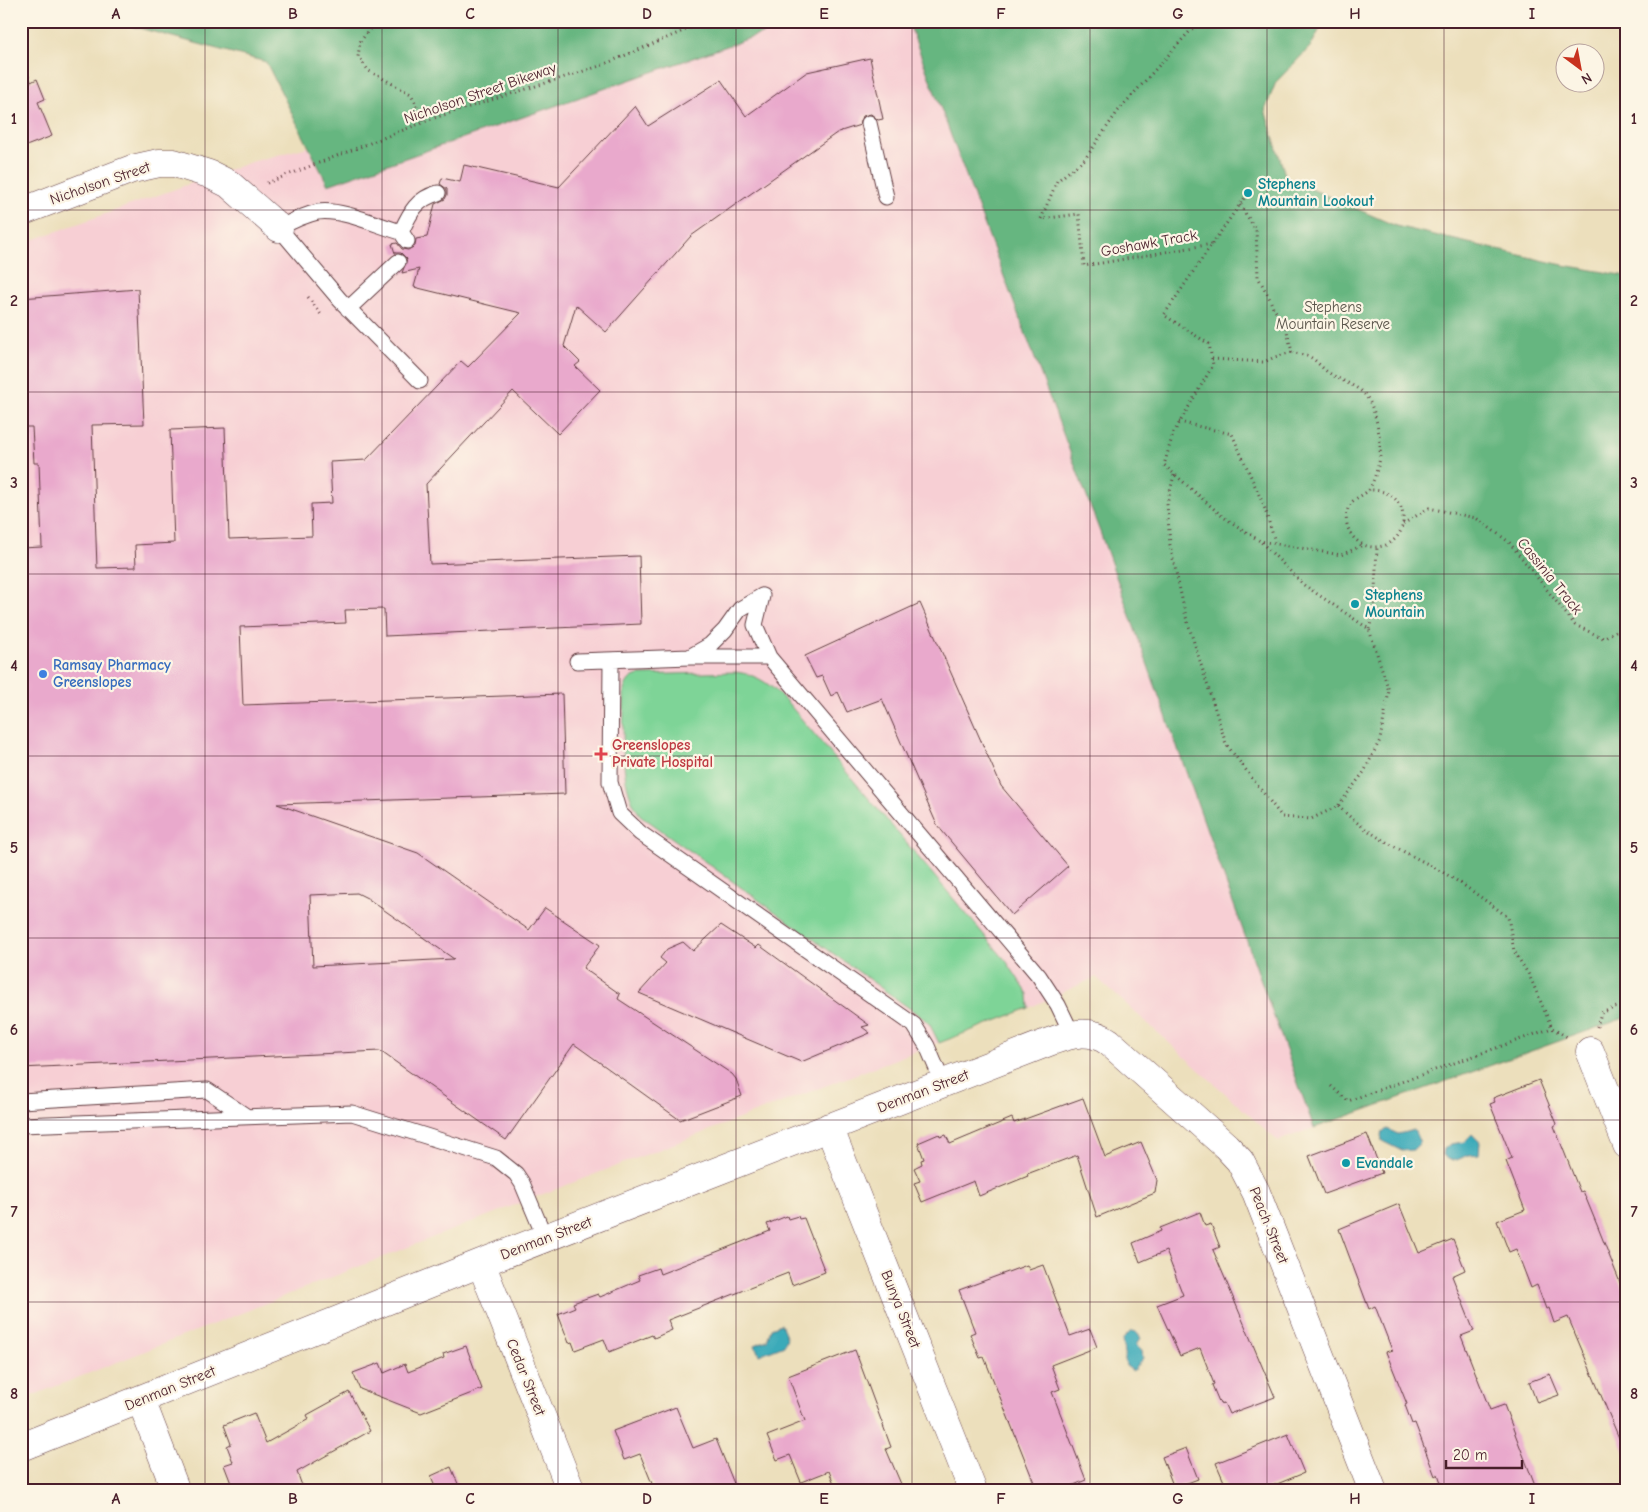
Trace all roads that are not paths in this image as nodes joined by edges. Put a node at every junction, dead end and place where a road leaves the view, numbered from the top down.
1 (869, 123) dead end
2 (438, 193) dead end
3 (886, 197) dead end
4 (21, 212) edge
5 (279, 228) junction
6 (398, 262) dead end
7 (348, 309) junction
8 (420, 381) dead end
9 (690, 657) junction
10 (768, 658) junction
11 (610, 660) junction
12 (577, 661) dead end
13 (1072, 1034) junction
14 (1585, 1038) road end
15 (943, 1083) junction
16 (21, 1100) edge
17 (246, 1116) junction
18 (21, 1125) edge
19 (830, 1127) junction
20 (1627, 1146) edge
21 (545, 1238) junction
22 (481, 1263) junction
23 (141, 1400) junction
24 (21, 1447) edge
25 (176, 1491) edge
26 (571, 1491) edge
27 (973, 1491) edge
28 (1373, 1491) edge

1 - 3 lane
2 - 5 lane
4 - 5 street, Nicholson Street
5 - 7 lane
6 - 7 lane
7 - 8 lane
9 - 10 lane
9 - 10 lane
9 - 11 lane
10 - 13 lane
11 - 12 lane
11 - 15 lane
13 - 15 street, Denman Street
13 - 28 street, Peach Street
14 - 20 street
15 - 19 street, Denman Street
16 - 17 lane
17 - 18 lane
17 - 21 lane
19 - 21 street, Denman Street
19 - 27 street, Bunya Street
21 - 22 street, Denman Street
22 - 23 street, Denman Street
22 - 26 street, Cedar Street
23 - 24 street, Denman Street
23 - 25 street

